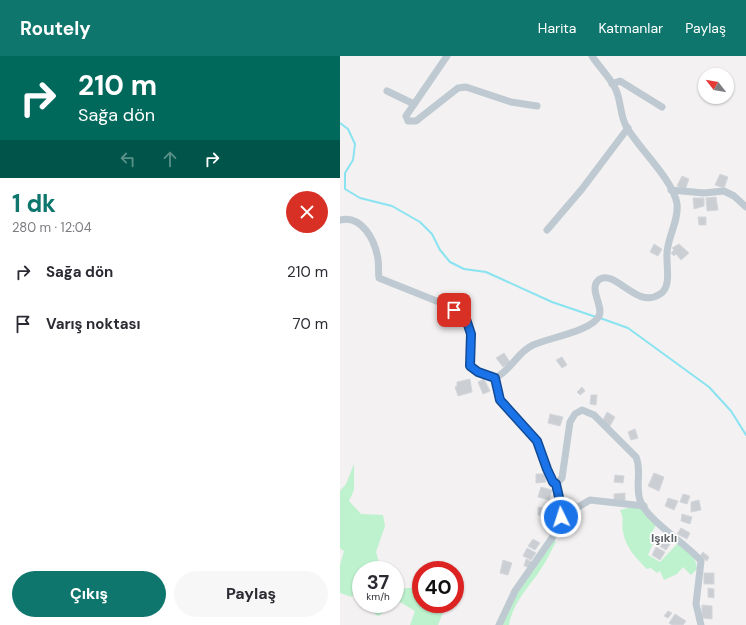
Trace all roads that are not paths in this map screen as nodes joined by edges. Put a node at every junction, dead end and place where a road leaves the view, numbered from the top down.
1 (446, 56) edge
2 (592, 56) edge
3 (612, 84) junction
4 (387, 91) dead end
5 (414, 104) junction
6 (537, 106) dead end
7 (662, 107) dead end
8 (628, 128) junction
9 (671, 190) junction
10 (746, 207) edge
11 (340, 220) edge
12 (547, 230) dead end
13 (495, 378) junction
14 (556, 484) junction
15 (644, 506) junction
16 (561, 517) junction
17 (499, 625) edge
18 (701, 625) edge

1 - 5 street
2 - 3 street
3 - 7 street
3 - 8 street
4 - 5 street
5 - 6 street
8 - 9 street
8 - 12 street
9 - 10 street
9 - 13 street
11 - 13 street
13 - 14 street
14 - 15 street
14 - 16 street
15 - 16 street
15 - 18 street
16 - 17 street

